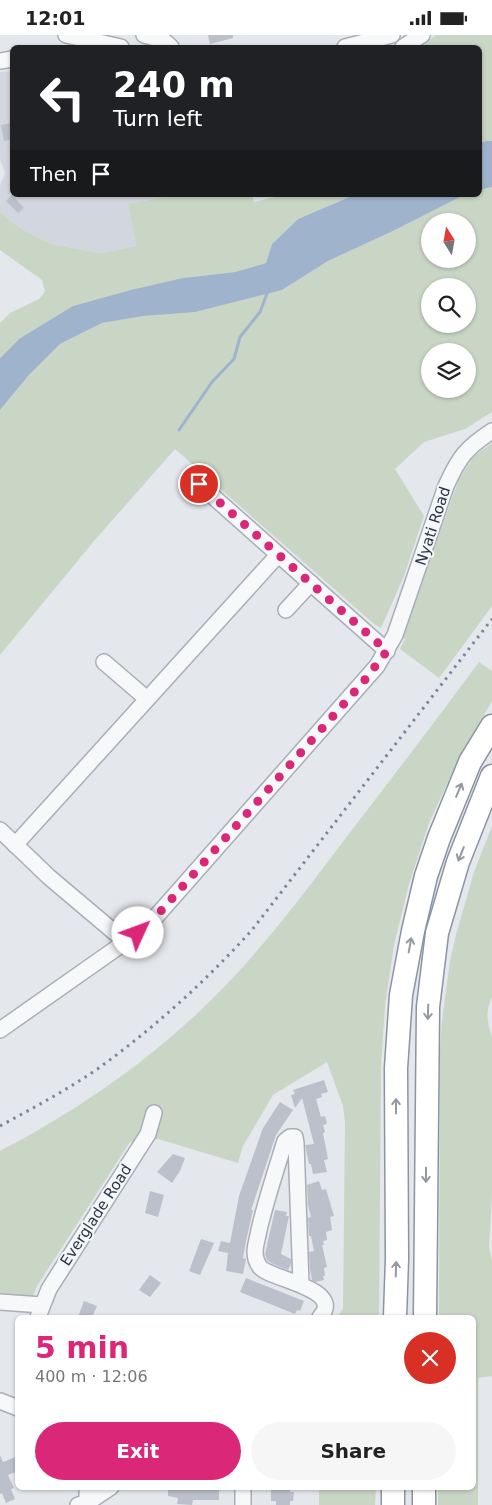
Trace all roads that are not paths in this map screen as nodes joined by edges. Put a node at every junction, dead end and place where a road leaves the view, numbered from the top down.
1 (66, 35) edge
2 (144, 35) edge
3 (392, 35) edge
4 (422, 35) edge
5 (111, 45) edge
6 (169, 45) edge
7 (353, 45) edge
8 (406, 45) edge
9 (492, 431) edge
10 (199, 484) dead end
11 (278, 555) junction
12 (311, 583) junction
13 (286, 610) dead end
14 (387, 651) junction
15 (104, 663) dead end
16 (147, 699) junction
17 (492, 726) edge
18 (492, 776) edge
19 (0, 831) edge
20 (15, 845) junction
21 (126, 942) junction
22 (0, 1030) edge
23 (154, 1113) dead end
24 (298, 1180) junction
25 (270, 1191) junction
26 (301, 1284) junction
27 (0, 1302) edge
28 (40, 1311) edge
29 (322, 1315) edge
30 (395, 1315) edge
31 (425, 1315) edge
32 (0, 1401) edge
33 (15, 1407) edge
34 (86, 1490) edge
35 (106, 1490) edge
36 (243, 1490) edge
37 (393, 1490) edge
38 (424, 1490) edge
39 (84, 1504) edge
40 (243, 1505) edge
41 (393, 1505) edge
42 (424, 1505) edge

1 - 5 street
2 - 6 street
3 - 7 street
4 - 8 street
9 - 14 street, Nyati Road
10 - 11 street
11 - 12 street
11 - 16 street
12 - 13 street
12 - 14 street
14 - 21 street, Nyati Road
15 - 16 street
16 - 20 street
30 -> 17 highway
18 -> 31 highway
19 - 20 street
20 - 21 street
21 - 22 street, Nyati Road
23 - 28 street, Everglade Road
24 - 25 street
24 - 25 street
24 - 26 street
25 - 26 street
26 - 29 street
27 - 28 street
32 - 33 street
34 - 39 street
35 - 39 street
36 - 40 street
37 - 41 highway
38 - 42 highway

